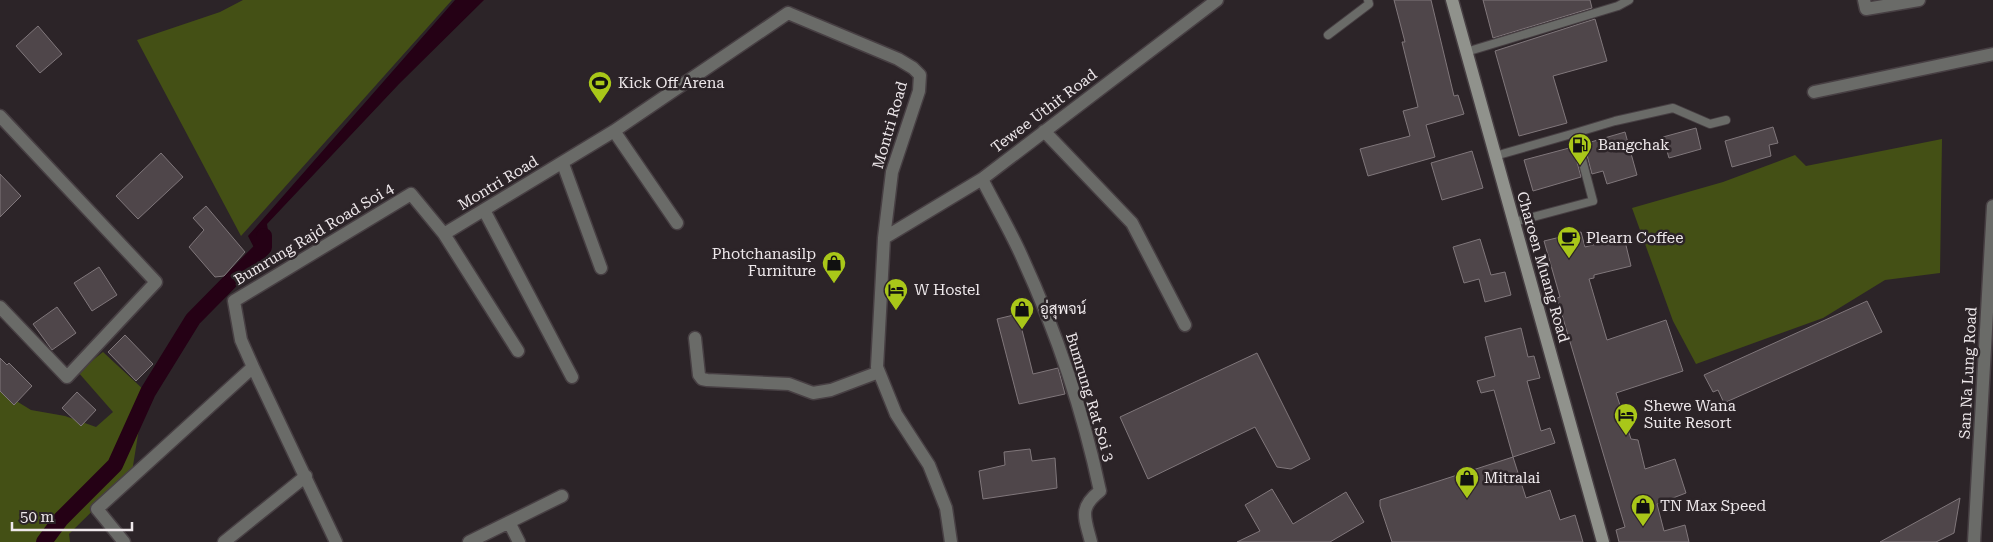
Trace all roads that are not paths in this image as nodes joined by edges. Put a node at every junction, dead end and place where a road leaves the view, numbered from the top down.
1 (1217, 0) edge
2 (1368, 0) edge
3 (1452, 0) edge
4 (1629, 0) edge
5 (1864, 0) edge
6 (1919, 0) edge
7 (788, 6) edge
8 (1328, 35) dead end
9 (1466, 52) junction
10 (1993, 54) edge
11 (1814, 92) dead end
12 (0, 116) edge
13 (1726, 120) dead end
14 (614, 131) junction
15 (1044, 131) junction
16 (1575, 133) junction
17 (1495, 156) junction
18 (563, 164) junction
19 (982, 179) junction
20 (1993, 206) edge
21 (484, 210) junction
22 (1514, 222) junction
23 (677, 223) dead end
24 (444, 234) junction
25 (884, 238) junction
26 (601, 268) dead end
27 (0, 307) edge
28 (1185, 326) dead end
29 (695, 338) dead end
30 (518, 351) dead end
31 (253, 367) junction
32 (879, 372) junction
33 (572, 377) dead end
34 (306, 476) junction
35 (562, 496) dead end
36 (509, 522) junction
37 (124, 542) edge
38 (224, 542) edge
39 (336, 542) edge
40 (470, 542) edge
41 (519, 542) edge
42 (951, 542) edge
43 (1091, 542) edge
44 (1603, 542) edge
45 (1974, 542) edge

1 - 15 street, Tewee Uthit Road
2 - 8 lane
3 - 9 main road, Charoen Muang Road
4 - 9 lane
5 - 6 street
7 - 14 street, Montri Road
7 - 25 street, Montri Road
9 - 17 main road, Charoen Muang Road
10 - 11 street
12 - 27 street
13 - 16 lane
14 - 18 street, Montri Road
14 - 23 street
15 - 19 street, Tewee Uthit Road
15 - 28 street
16 - 17 lane
16 - 22 lane
17 - 22 main road, Charoen Muang Road
18 - 21 street, Montri Road
18 - 26 street
19 - 25 street, Tewee Uthit Road
19 - 43 street, Bumrung Rat Soi 3
20 - 45 street, San Na Lung Road
21 - 24 street, Montri Road
21 - 33 street
22 - 44 main road, Charoen Muang Road
24 - 30 street
24 - 31 street, Bumrung Rajd Road Soi 4
25 - 32 street, Montri Road
29 - 32 street
31 - 34 street, Bumrung Rajd Road Soi 4
31 - 37 street
32 - 42 street, Montri Road
34 - 38 street
34 - 39 street, Bumrung Rajd Road Soi 4
35 - 36 street
36 - 40 street
36 - 41 street

